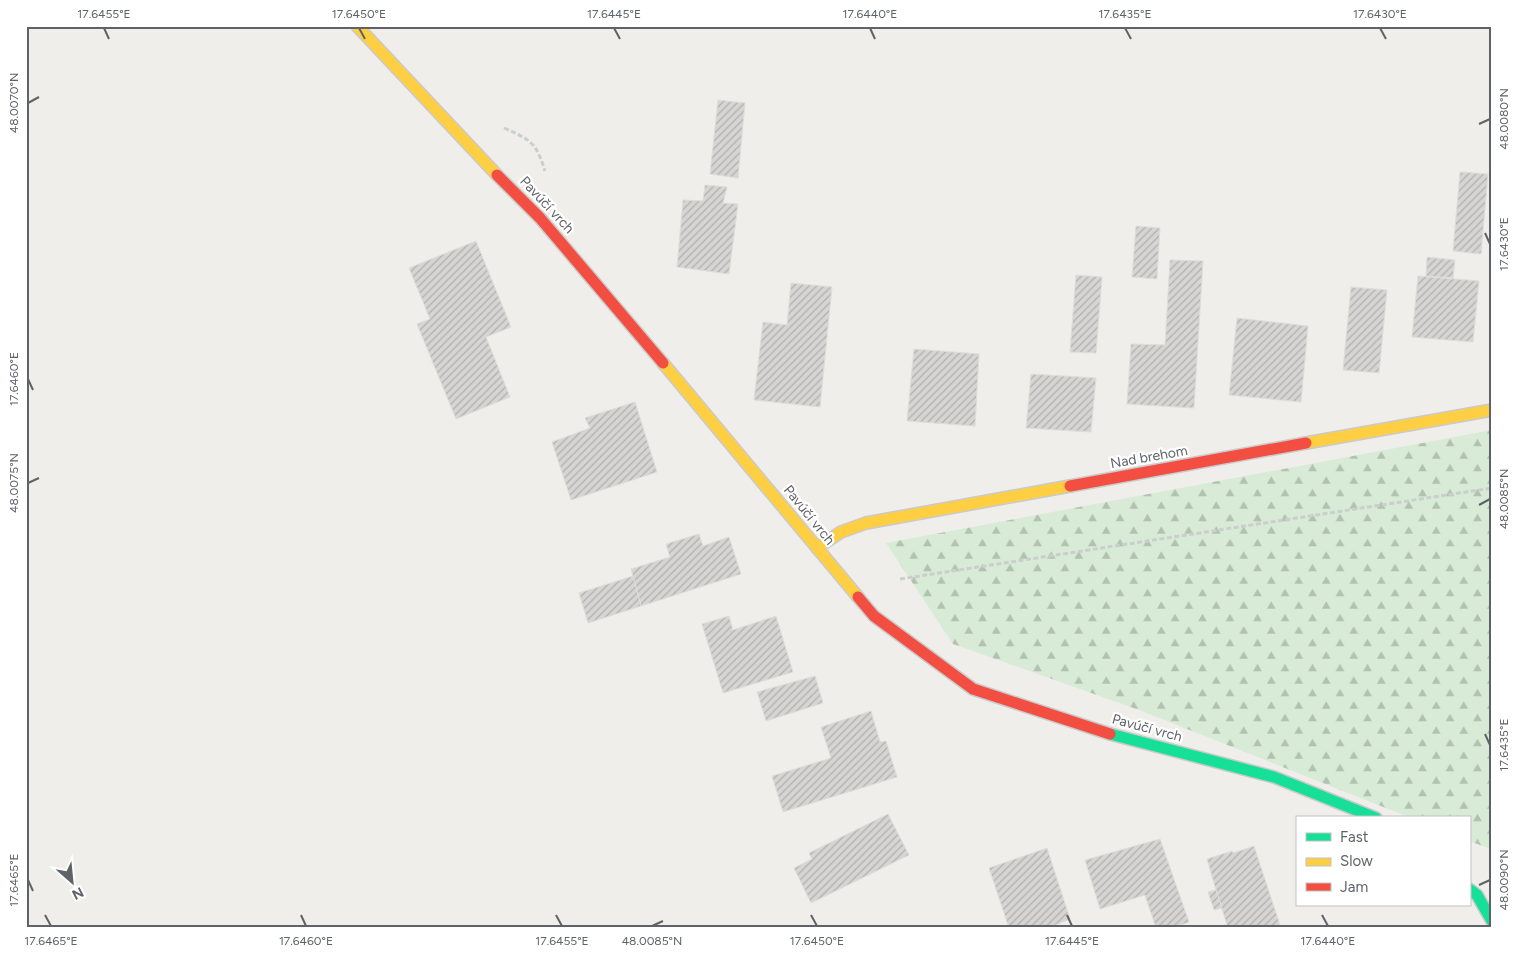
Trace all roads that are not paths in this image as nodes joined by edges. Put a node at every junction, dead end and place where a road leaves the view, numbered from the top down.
1 (357, 26) edge
2 (1492, 410) edge
3 (817, 548) junction
4 (1371, 816) edge
5 (1470, 890) edge
6 (1492, 921) edge

1 - 3 street, Pavúčí vrch
2 - 3 street, Nad brehom
3 - 4 street, Pavúčí vrch
5 - 6 street

